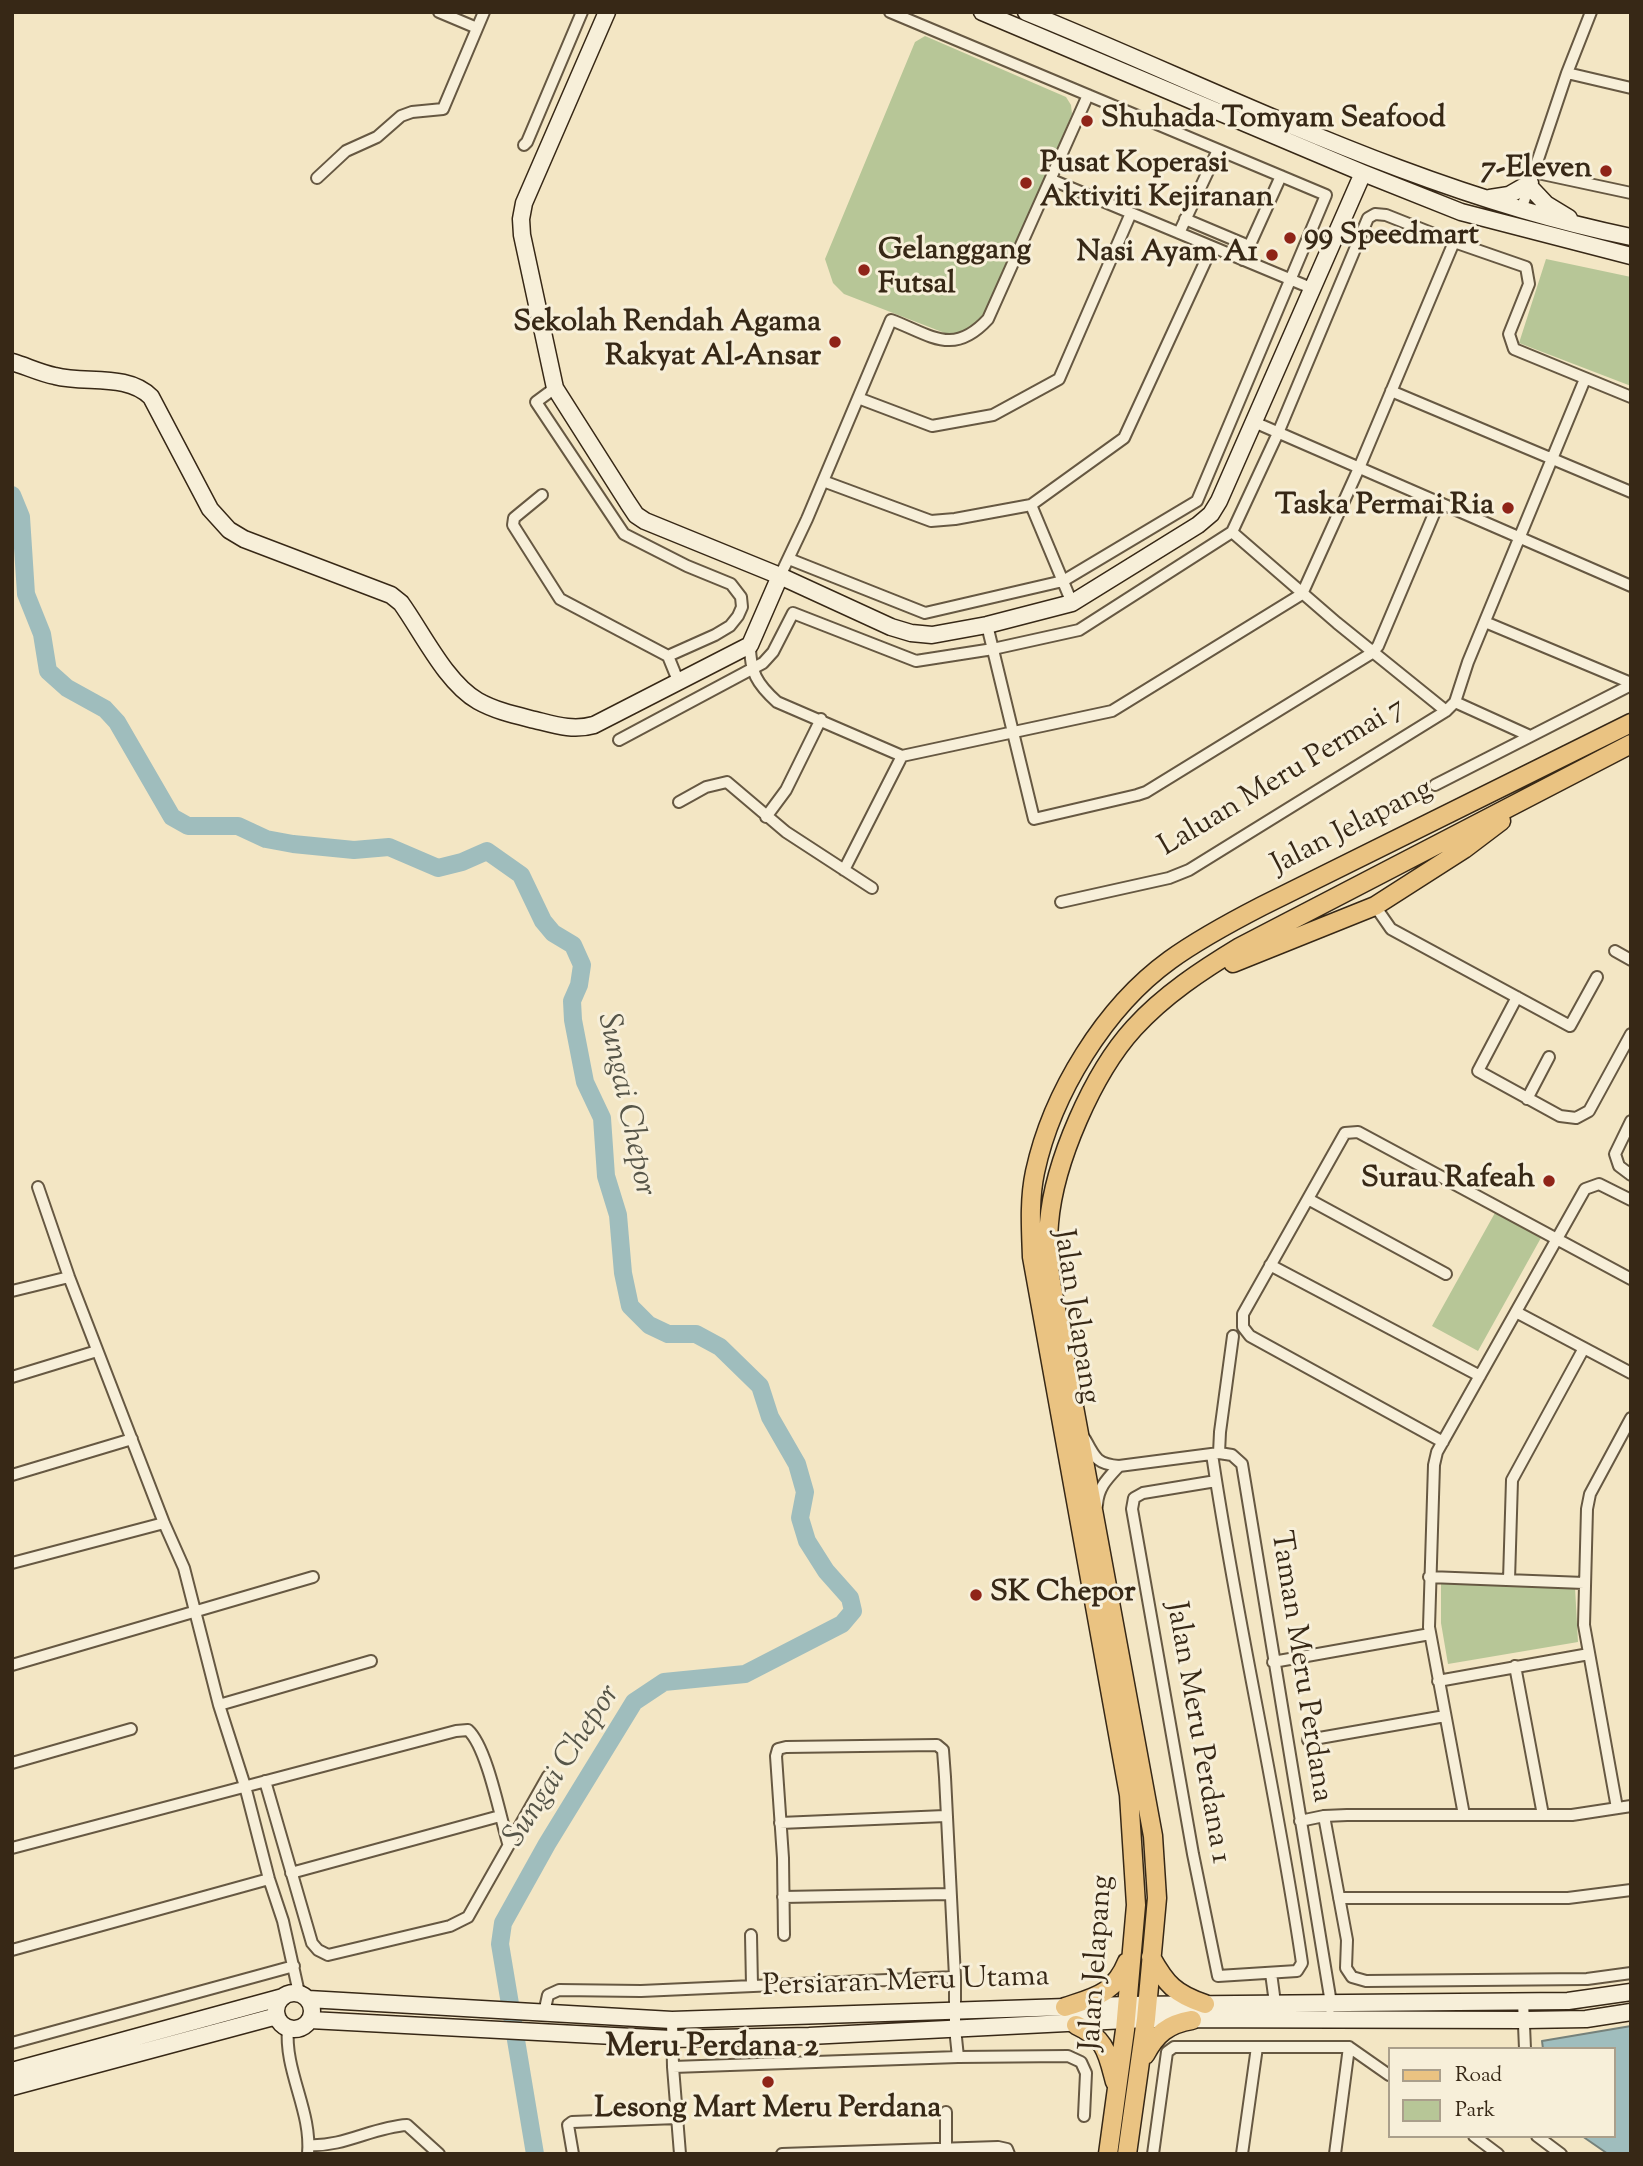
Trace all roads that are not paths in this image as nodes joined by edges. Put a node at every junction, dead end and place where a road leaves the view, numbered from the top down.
1 (439, 12) edge
2 (484, 12) edge
3 (582, 12) edge
4 (607, 12) edge
5 (890, 12) edge
6 (982, 12) edge
7 (988, 12) edge
8 (1054, 12) edge
9 (1591, 12) edge
10 (1024, 14) edge
11 (477, 28) junction
12 (1081, 34) junction
13 (1083, 56) junction
14 (1567, 73) junction
15 (1631, 88) edge
16 (1088, 96) junction
17 (524, 145) dead end
18 (1218, 150) junction
19 (1363, 173) junction
20 (1282, 176) junction
21 (317, 178) dead end
22 (1052, 180) junction
23 (1531, 180) junction
24 (1631, 193) edge
25 (1484, 198) junction
26 (1521, 210) junction
27 (1131, 213) junction
28 (1185, 219) junction
29 (1586, 228) junction
30 (1179, 233) junction
31 (1631, 237) edge
32 (1454, 242) junction
33 (1250, 246) junction
34 (1212, 247) junction
35 (1631, 256) edge
36 (1243, 260) junction
37 (1291, 279) junction
38 (1311, 288) junction
39 (12, 362) edge
40 (1585, 379) junction
41 (555, 388) junction
42 (1391, 391) junction
43 (1631, 397) edge
44 (858, 398) junction
45 (1254, 422) junction
46 (1278, 433) junction
47 (1551, 458) junction
48 (1359, 468) junction
49 (822, 481) junction
50 (1631, 492) edge
51 (542, 495) dead end
52 (1439, 502) junction
53 (1031, 505) junction
54 (1232, 532) junction
55 (1519, 537) junction
56 (789, 559) junction
57 (780, 576) junction
58 (1063, 581) junction
59 (1631, 586) edge
60 (1302, 594) junction
61 (1072, 603) junction
62 (1485, 622) junction
63 (988, 625) junction
64 (750, 645) junction
65 (993, 649) junction
66 (1372, 653) junction
67 (668, 656) junction
68 (752, 671) junction
69 (679, 683) junction
70 (1631, 684) edge
71 (1455, 702) junction
72 (1446, 711) junction
73 (821, 719) junction
74 (1631, 723) edge
75 (1014, 733) junction
76 (1530, 736) junction
77 (619, 740) dead end
78 (1631, 744) edge
79 (902, 756) junction
80 (1434, 785) dead end
81 (1540, 792) junction
82 (679, 802) dead end
83 (766, 817) junction
84 (844, 870) junction
85 (872, 888) dead end
86 (1061, 902) dead end
87 (1375, 905) junction
88 (1615, 951) dead end
89 (1631, 960) edge
90 (1597, 977) dead end
91 (1174, 992) junction
92 (1517, 996) junction
93 (1631, 1034) edge
94 (1549, 1057) dead end
95 (1527, 1099) junction
96 (1631, 1121) edge
97 (1631, 1175) edge
98 (38, 1187) dead end
99 (1308, 1199) junction
100 (1631, 1199) edge
101 (1557, 1239) junction
102 (1270, 1265) junction
103 (1446, 1274) dead end
104 (69, 1277) junction
105 (1631, 1279) edge
106 (12, 1291) edge
107 (1516, 1312) junction
108 (1233, 1336) dead end
109 (1584, 1348) junction
110 (97, 1350) junction
111 (1631, 1373) edge
112 (1480, 1376) junction
113 (12, 1377) edge
114 (1631, 1418) edge
115 (1076, 1421) junction
116 (132, 1439) junction
117 (1444, 1442) junction
118 (1215, 1454) junction
119 (1119, 1466) junction
120 (12, 1475) edge
121 (1216, 1481) junction
122 (1096, 1518) junction
123 (164, 1523) junction
124 (12, 1563) edge
125 (313, 1577) dead end
126 (1429, 1577) junction
127 (1508, 1580) junction
128 (1584, 1583) junction
129 (196, 1611) junction
130 (1430, 1634) junction
131 (1589, 1654) junction
132 (371, 1661) dead end
133 (1273, 1662) junction
134 (12, 1665) edge
135 (1516, 1666) junction
136 (1438, 1681) junction
137 (219, 1705) junction
138 (1284, 1715) junction
139 (1445, 1716) junction
140 (1259, 1719) junction
141 (131, 1729) dead end
142 (1308, 1740) dead end
143 (12, 1763) edge
144 (548, 1776) dead end
145 (265, 1781) junction
146 (245, 1786) junction
147 (1631, 1805) edge
148 (1616, 1808) junction
149 (1464, 1815) junction
150 (1543, 1815) junction
151 (500, 1816) junction
152 (945, 1816) junction
153 (1324, 1816) junction
154 (1300, 1821) junction
155 (780, 1823) junction
156 (508, 1843) junction
157 (12, 1848) edge
158 (291, 1873) junction
159 (269, 1879) junction
160 (1631, 1890) edge
161 (949, 1895) junction
162 (783, 1896) junction
163 (1339, 1898) junction
164 (751, 1935) dead end
165 (784, 1935) dead end
166 (1133, 1948) junction
167 (12, 1950) edge
168 (1151, 1957) junction
169 (294, 1966) junction
170 (1271, 1973) junction
171 (1631, 1973) edge
172 (955, 1977) junction
173 (752, 1984) junction
174 (1631, 1992) edge
175 (297, 1996) junction
176 (1524, 2001) junction
177 (1276, 2003) junction
178 (1331, 2003) junction
179 (1205, 2004) junction
180 (1065, 2007) junction
181 (955, 2010) junction
182 (540, 2012) junction
183 (1126, 2012) junction
184 (1147, 2012) junction
185 (1631, 2012) edge
186 (310, 2020) junction
187 (673, 2020) junction
188 (1192, 2020) junction
189 (1525, 2020) junction
190 (1327, 2021) junction
191 (282, 2022) junction
192 (1076, 2025) junction
193 (955, 2028) junction
194 (671, 2039) junction
195 (12, 2043) edge
196 (1257, 2047) junction
197 (1349, 2047) junction
198 (1525, 2047) edge
199 (958, 2057) junction
200 (673, 2067) junction
201 (1139, 2068) junction
202 (12, 2071) edge
203 (1388, 2075) edge
204 (12, 2087) edge
205 (1117, 2092) junction
206 (946, 2112) dead end
207 (1084, 2116) dead end
208 (677, 2118) junction
209 (1477, 2138) edge
210 (1540, 2138) edge
211 (946, 2148) junction
212 (333, 2149) edge
213 (309, 2150) edge
214 (439, 2154) edge
215 (573, 2154) edge
216 (680, 2154) edge
217 (782, 2154) edge
218 (1009, 2154) edge
219 (1108, 2154) edge
220 (1126, 2154) edge
221 (1153, 2154) edge
222 (1242, 2154) edge
223 (1335, 2154) edge
224 (1498, 2154) edge
225 (1561, 2154) edge

1 - 11 street
2 - 11 street
3 - 17 street
4 - 41 street
5 - 16 street
6 - 13 street
7 - 10 street
8 - 12 street
9 - 14 street
10 - 12 street
10 - 13 street
11 - 21 street
12 - 25 street
13 - 19 street
14 - 15 street
14 - 23 street
16 - 18 street
16 - 22 street
18 - 20 street
18 - 28 street
19 - 35 street
19 - 38 street
20 - 33 street
20 - 37 street
22 - 27 street
22 - 44 street
23 - 24 street
23 - 25 street
23 - 26 street
23 - 29 street
25 - 26 street
26 - 29 street
27 - 30 street
27 - 44 street
28 - 30 street
28 - 33 street
29 - 31 street
30 - 34 street
32 - 40 street
32 - 42 street
32 - 46 street
33 - 36 street
34 - 36 street
34 - 53 street
36 - 37 street
37 - 38 street
37 - 58 street
38 - 45 street
39 - 69 street
40 - 43 street
40 - 47 street
41 - 57 street
41 - 67 street
42 - 47 street
42 - 48 street
44 - 49 street
45 - 46 street
45 - 61 street
46 - 48 street
46 - 54 street
47 - 50 street
47 - 55 street
48 - 52 street
48 - 60 street
49 - 53 street
49 - 56 street
51 - 67 street
52 - 55 street
52 - 66 street
53 - 58 street
54 - 60 street
54 - 65 street
55 - 59 street
55 - 62 street
56 - 57 street
56 - 58 street
57 - 63 street
57 - 64 street
58 - 61 street
60 - 66 street
60 - 75 street
61 - 63 street
62 - 70 street
62 - 71 street
63 - 65 street
64 - 68 street
64 - 69 street
65 - 68 street
65 - 75 street
66 - 72 street
66 - 75 street
67 - 69 street
68 - 73 street
68 - 77 street
70 - 76 street
71 - 72 street, Laluan Meru Permai 7
71 - 76 street
72 - 86 street, Laluan Meru Permai 7
73 - 79 street
73 - 83 street
74 - 166 main road, Jalan Jelapang
75 - 79 street
76 - 80 street
78 - 81 main road, Jalan Jelapang
79 - 84 street
81 - 87 main road
81 - 91 main road, Jalan Jelapang
82 - 83 street
83 - 84 street
84 - 85 street
87 - 91 main road
87 - 92 street
88 - 89 street
90 - 92 street
91 - 115 main road, Jalan Jelapang
92 - 95 street
93 - 95 street
94 - 95 street
96 - 97 street
98 - 104 street
99 - 101 street
99 - 102 street
99 - 103 street
100 - 101 street
101 - 105 street
101 - 107 street
102 - 112 street
102 - 117 street
104 - 106 street
104 - 110 street
107 - 109 street
107 - 112 street
108 - 118 street
109 - 111 street
109 - 127 street
110 - 113 street
110 - 116 street
112 - 117 street
114 - 128 street
115 - 119 street
115 - 122 main road, Jalan Jelapang
116 - 120 street
116 - 123 street
117 - 126 street
118 - 119 street
118 - 121 street
118 - 133 street, Taman Meru Perdana
119 - 122 street
121 - 140 street
121 - 170 street, Jalan Meru Perdana 1
122 - 168 main road, Jalan Jelapang
123 - 124 street
123 - 129 street
125 - 129 street
126 - 127 street
126 - 130 street
127 - 128 street
128 - 131 street
129 - 134 street
129 - 137 street
130 - 133 street
130 - 136 street
131 - 135 street
131 - 148 street
132 - 137 street
133 - 138 street, Taman Meru Perdana
135 - 136 street
135 - 150 street
136 - 139 street
137 - 146 street
138 - 140 street
138 - 154 street, Taman Meru Perdana
139 - 142 street
139 - 149 street
140 - 170 street
141 - 143 street
144 - 156 street
145 - 146 street
145 - 151 street
145 - 158 street
146 - 157 street
146 - 159 street
147 - 148 street
148 - 150 street
149 - 150 street
149 - 153 street
151 - 156 street
151 - 158 street
152 - 155 street
152 - 155 street
152 - 161 street
153 - 154 street
153 - 163 street
154 - 178 street, Taman Meru Perdana
155 - 162 street
156 - 158 street
159 - 167 street
159 - 169 street
160 - 163 street
161 - 162 street
161 - 172 street
162 - 165 street
163 - 171 street
164 - 173 street
166 - 180 main road
166 - 183 main road, Jalan Jelapang
168 - 179 main road
168 - 184 main road, Jalan Jelapang
169 - 175 street
169 - 195 street
170 - 177 street
172 - 173 street
172 - 181 street
173 - 182 street
174 - 176 street, Persiaran Meru Utama
175 - 182 street, Persiaran Meru Utama
175 - 186 street
175 - 191 street
175 - 202 street, Persiaran Meru Utama
176 - 178 street, Persiaran Meru Utama
176 - 189 street
177 - 178 street, Persiaran Meru Utama
177 - 179 street, Persiaran Meru Utama
178 - 190 street
179 - 184 street, Persiaran Meru Utama
180 - 181 street, Persiaran Meru Utama
180 - 183 street, Persiaran Meru Utama
181 - 187 street, Persiaran Meru Utama
181 - 193 street
182 - 187 street, Persiaran Meru Utama
183 - 184 street, Persiaran Meru Utama
183 - 192 street, Persiaran Meru Utama
183 - 205 main road, Jalan Jelapang
184 - 188 street, Persiaran Meru Utama
184 - 201 main road, Jalan Jelapang
185 - 189 street, Persiaran Meru Utama
186 - 191 street
186 - 194 street, Persiaran Meru Utama
187 - 194 street
188 - 190 street, Persiaran Meru Utama
188 - 201 main road
189 - 190 street, Persiaran Meru Utama
189 - 198 street
191 - 204 street
191 - 213 street
192 - 193 street, Persiaran Meru Utama
192 - 205 main road
193 - 194 street, Persiaran Meru Utama
193 - 199 street
194 - 200 street
196 - 197 street
196 - 221 street
196 - 222 street
197 - 203 street
197 - 223 street
199 - 200 street
199 - 207 street
200 - 208 street
201 - 220 main road, Jalan Jelapang
205 - 219 main road, Jalan Jelapang
206 - 211 street
208 - 215 street
208 - 216 street
209 - 224 street
210 - 225 street
211 - 217 street
211 - 218 street
212 - 213 street
212 - 214 street

